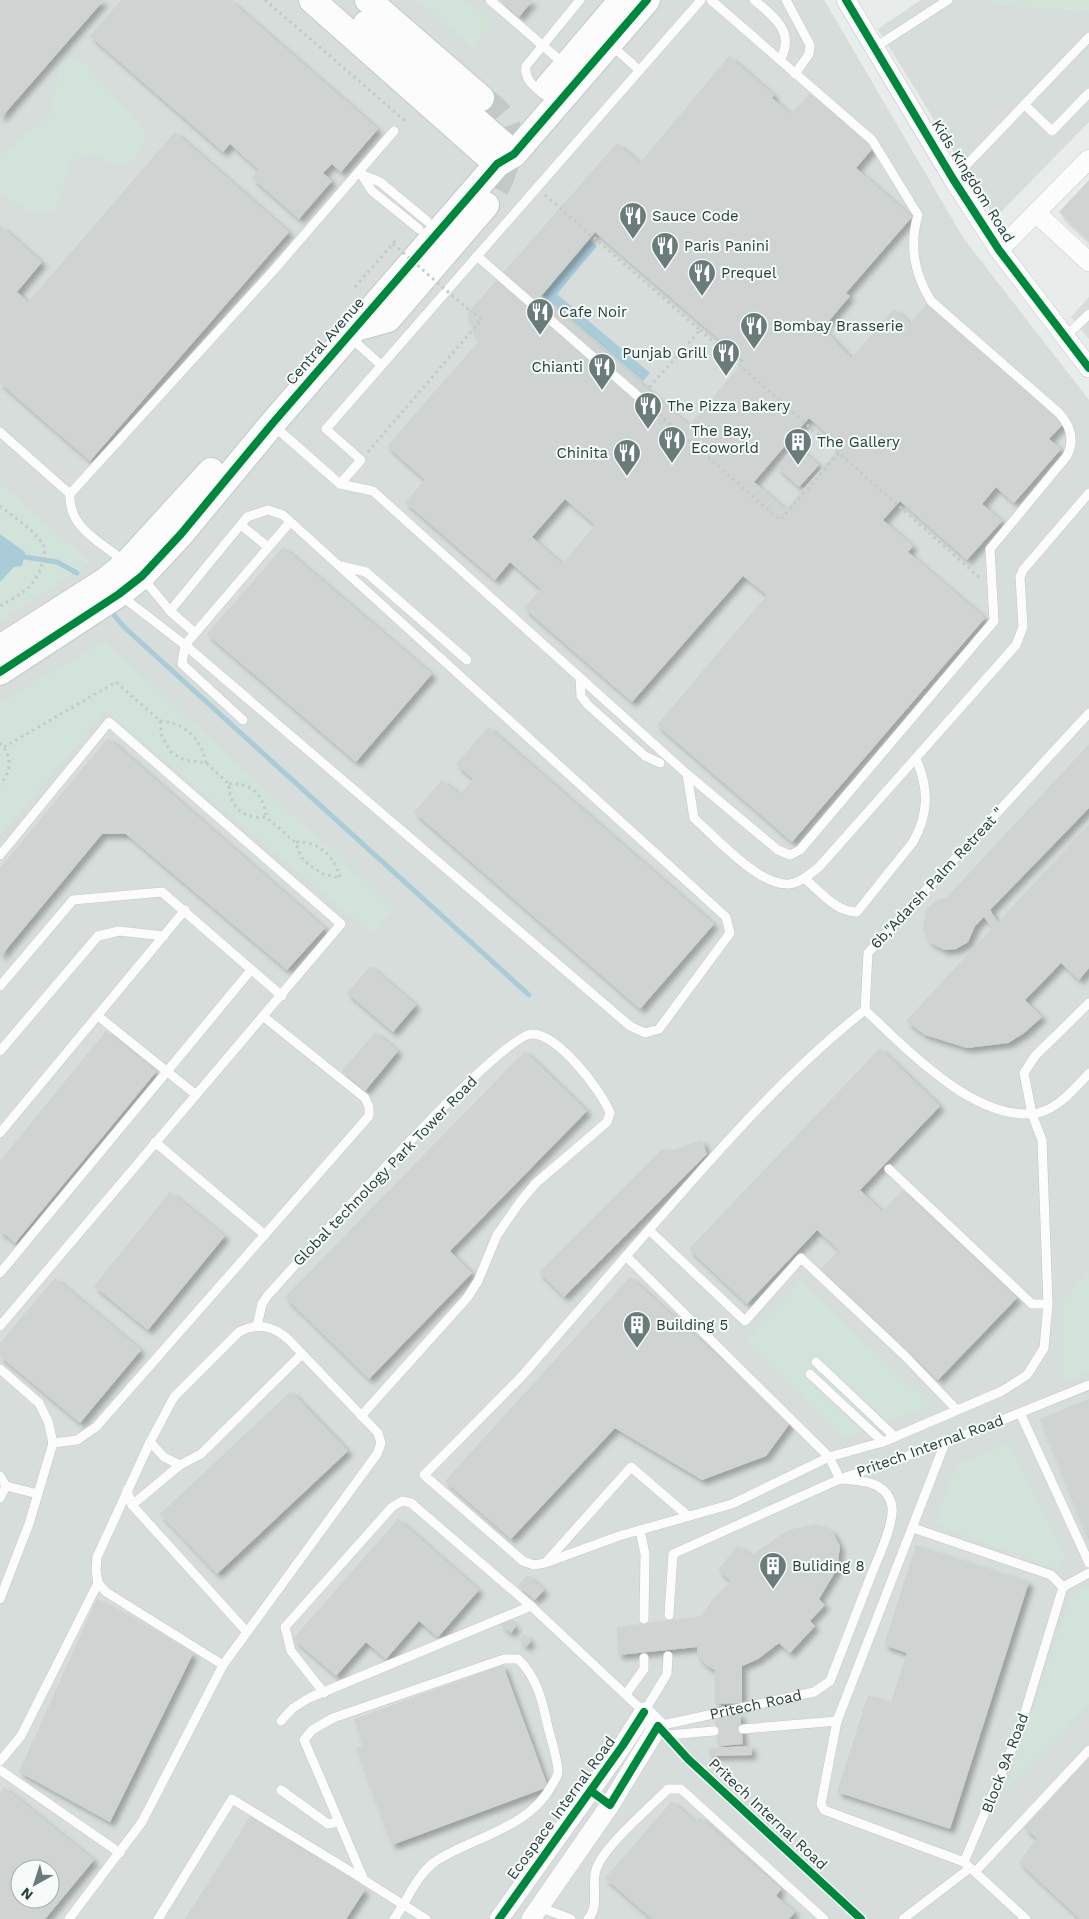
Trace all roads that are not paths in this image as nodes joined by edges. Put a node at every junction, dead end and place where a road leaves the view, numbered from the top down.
1 (312, 0) edge
2 (339, 0) edge
3 (368, 0) edge
4 (490, 0) edge
5 (580, 0) edge
6 (622, 0) edge
7 (646, 0) edge
8 (701, 0) edge
9 (711, 0) edge
10 (754, 0) edge
11 (786, 0) edge
12 (846, 0) edge
13 (948, 0) edge
14 (603, 37) junction
15 (1089, 37) edge
16 (543, 45) junction
17 (874, 48) junction
18 (780, 60) junction
19 (566, 66) junction
20 (639, 70) junction
21 (795, 74) junction
22 (1089, 93) edge
23 (543, 94) junction
24 (481, 98) tunnel mouth
25 (1025, 105) junction
26 (394, 131) road end
27 (499, 154) junction
28 (1089, 159) edge
29 (361, 175) junction
30 (952, 179) junction
31 (486, 205) tunnel mouth
32 (1036, 213) junction
33 (414, 230) junction
34 (999, 250) junction
35 (477, 256) junction
36 (1089, 262) edge
37 (1089, 314) edge
38 (352, 331) junction
39 (1066, 336) junction
40 (382, 365) junction
41 (1089, 368) edge
42 (640, 398) road end
43 (272, 424) junction
44 (0, 432) edge
45 (340, 484) junction
46 (1089, 493) edge
47 (70, 494) junction
48 (290, 522) junction
49 (241, 525) junction
50 (268, 547) junction
51 (341, 566) junction
52 (134, 570) junction
53 (119, 594) junction
54 (170, 612) junction
55 (195, 633) junction
56 (185, 646) junction
57 (0, 648) edge
58 (466, 660) dead end
59 (0, 672) edge
60 (580, 678) junction
61 (1089, 713) edge
62 (243, 720) dead end
63 (916, 759) junction
64 (660, 763) dead end
65 (687, 774) junction
66 (0, 855) edge
67 (804, 878) junction
68 (185, 910) junction
69 (164, 936) junction
70 (251, 970) junction
71 (0, 986) edge
72 (282, 996) junction
73 (1089, 1003) edge
74 (865, 1010) junction
75 (98, 1016) junction
76 (264, 1017) junction
77 (0, 1051) edge
78 (167, 1070) junction
79 (1089, 1073) edge
80 (196, 1094) junction
81 (1032, 1114) junction
82 (0, 1133) edge
83 (155, 1142) junction
84 (889, 1169) dead end
85 (649, 1230) junction
86 (264, 1235) junction
87 (626, 1256) junction
88 (0, 1273) edge
89 (1048, 1304) junction
90 (0, 1326) edge
91 (257, 1326) junction
92 (302, 1354) junction
93 (816, 1362) dead end
94 (0, 1369) edge
95 (810, 1374) dead end
96 (1089, 1385) edge
97 (958, 1410) junction
98 (1020, 1413) junction
99 (361, 1416) junction
100 (894, 1437) junction
101 (150, 1442) junction
102 (883, 1442) junction
103 (53, 1443) junction
104 (946, 1443) junction
105 (828, 1457) junction
106 (180, 1465) junction
107 (0, 1476) edge
108 (840, 1479) junction
109 (6, 1486) junction
110 (127, 1490) junction
111 (38, 1494) junction
112 (0, 1498) edge
113 (132, 1505) junction
114 (688, 1516) junction
115 (913, 1528) junction
116 (640, 1530) junction
117 (1089, 1562) edge
118 (545, 1563) junction
119 (1089, 1573) edge
120 (98, 1583) junction
121 (2, 1584) edge
122 (1063, 1587) junction
123 (0, 1600) edge
124 (531, 1606) junction
125 (669, 1614) dead end
126 (644, 1619) dead end
127 (246, 1631) junction
128 (668, 1656) dead end
129 (644, 1658) dead end
130 (223, 1665) junction
131 (324, 1693) junction
132 (626, 1694) junction
133 (644, 1712) junction
134 (281, 1721) dead end
135 (837, 1722) junction
136 (743, 1729) dead end
137 (662, 1730) junction
138 (714, 1731) dead end
139 (623, 1745) junction
140 (1089, 1750) edge
141 (639, 1758) junction
142 (0, 1761) edge
143 (0, 1770) edge
144 (281, 1790) dead end
145 (591, 1791) junction
146 (610, 1805) junction
147 (338, 1822) junction
148 (120, 1853) junction
149 (970, 1868) junction
150 (364, 1880) junction
151 (404, 1905) junction
152 (535, 1913) edge
153 (500, 1918) edge
154 (69, 1919) edge
155 (158, 1919) edge
156 (394, 1919) edge
157 (426, 1919) edge
158 (571, 1919) edge
159 (588, 1919) edge
160 (824, 1919) edge
161 (861, 1919) edge
162 (903, 1919) edge
163 (1026, 1919) edge

1 - 27 street
2 - 27 street
3 - 24 street
4 - 16 lane
5 - 16 lane
6 - 14 street, Central Avenue
7 - 14 street, Central Avenue
8 - 20 lane
9 - 18 lane
10 - 18 lane
11 - 21 lane
12 - 17 street, Kids Kingdom Road
13 - 17 lane
14 - 19 street, Central Avenue
14 - 20 lane
14 - 27 street, Central Avenue
15 - 25 lane
16 - 19 lane
16 - 23 lane
17 - 30 street, Kids Kingdom Road
18 - 21 lane
19 - 23 street, Central Avenue
20 - 35 lane
21 - 65 lane
22 - 25 lane
23 - 27 street, Central Avenue
25 - 30 lane
26 - 29 lane
27 - 33 street, Central Avenue
27 - 38 street, Central Avenue
28 - 32 street
29 - 33 lane
29 - 47 lane
30 - 34 street, Kids Kingdom Road
31 - 38 street
32 - 34 street
32 - 36 street
33 - 52 street, Central Avenue
34 - 39 street, Kids Kingdom Road
35 - 40 lane
35 - 42 lane
37 - 39 lane
38 - 40 lane
38 - 43 street, Central Avenue
39 - 41 street, Kids Kingdom Road
40 - 45 lane
43 - 45 lane
43 - 52 street, Central Avenue
44 - 47 lane
45 - 60 lane
46 - 63 lane
47 - 52 lane
48 - 49 lane
48 - 50 lane
48 - 51 lane
49 - 50 lane
49 - 54 lane
50 - 55 lane
51 - 56 lane
51 - 58 lane
52 - 53 street, Central Avenue
52 - 54 lane
52 - 57 street, Central Avenue
53 - 56 lane
53 - 59 street, Central Avenue
54 - 55 lane
55 - 56 lane
56 - 62 lane
60 - 64 lane
60 - 65 lane
61 - 74 lane, 6b,"Adarsh Palm Retreat "
63 - 67 lane
63 - 67 lane
65 - 67 lane
66 - 72 lane
68 - 69 lane
68 - 70 lane
68 - 71 lane
69 - 75 lane
69 - 77 lane
70 - 72 lane
70 - 78 lane
72 - 76 lane
73 - 81 lane
74 - 81 lane
74 - 85 lane
75 - 78 lane
75 - 82 lane
76 - 80 lane
76 - 86 lane
78 - 80 lane
78 - 88 lane
79 - 81 lane
80 - 83 lane
81 - 89 lane
83 - 86 lane
83 - 90 lane
84 - 89 lane
85 - 87 lane
85 - 97 lane
86 - 103 lane
87 - 105 lane
87 - 118 lane
89 - 97 lane
91 - 92 lane
91 - 99 lane, Global technology Park Tower Road
91 - 101 lane
92 - 99 lane
92 - 106 lane
93 - 100 lane
94 - 103 lane
95 - 102 lane
96 - 98 lane, Pritech Internal Road
97 - 100 lane
98 - 104 lane, Pritech Internal Road
98 - 117 lane, Pritech Internal Road
99 - 127 lane
100 - 102 lane
101 - 106 lane
101 - 110 lane
102 - 105 lane
103 - 111 lane
104 - 108 lane, Pritech Internal Road
104 - 115 lane
105 - 108 lane
105 - 114 lane
106 - 113 lane
107 - 109 lane
108 - 125 lane, Pritech Road
108 - 137 lane, Pritech Road
109 - 111 lane
109 - 112 lane
110 - 113 lane
110 - 120 lane
111 - 121 lane
113 - 127 lane
114 - 116 lane
114 - 118 lane
115 - 122 lane
115 - 135 lane
116 - 118 lane
116 - 126 lane
119 - 122 lane
120 - 130 lane
120 - 142 lane
121 - 123 lane
122 - 149 lane, Block 9A Road
124 - 131 lane
124 - 131 lane
124 - 132 lane
127 - 130 lane
128 - 133 lane
129 - 132 lane
130 - 148 lane
131 - 134 lane
132 - 133 lane
133 - 137 street
133 - 139 street, Ecospace Internal Road
135 - 136 lane
135 - 149 lane
137 - 138 lane
137 - 141 street
137 - 161 lane, Pritech Internal Road
139 - 141 street
139 - 145 street, Ecospace Internal Road
140 - 149 lane
141 - 146 street
143 - 148 lane
144 - 147 lane
145 - 146 street
145 - 153 street, Ecospace Internal Road
146 - 152 street
147 - 150 lane
147 - 151 lane
148 - 154 lane
149 - 162 lane
149 - 163 lane
150 - 151 lane
150 - 155 lane
151 - 156 lane
151 - 157 lane
152 - 158 lane
159 - 160 lane

